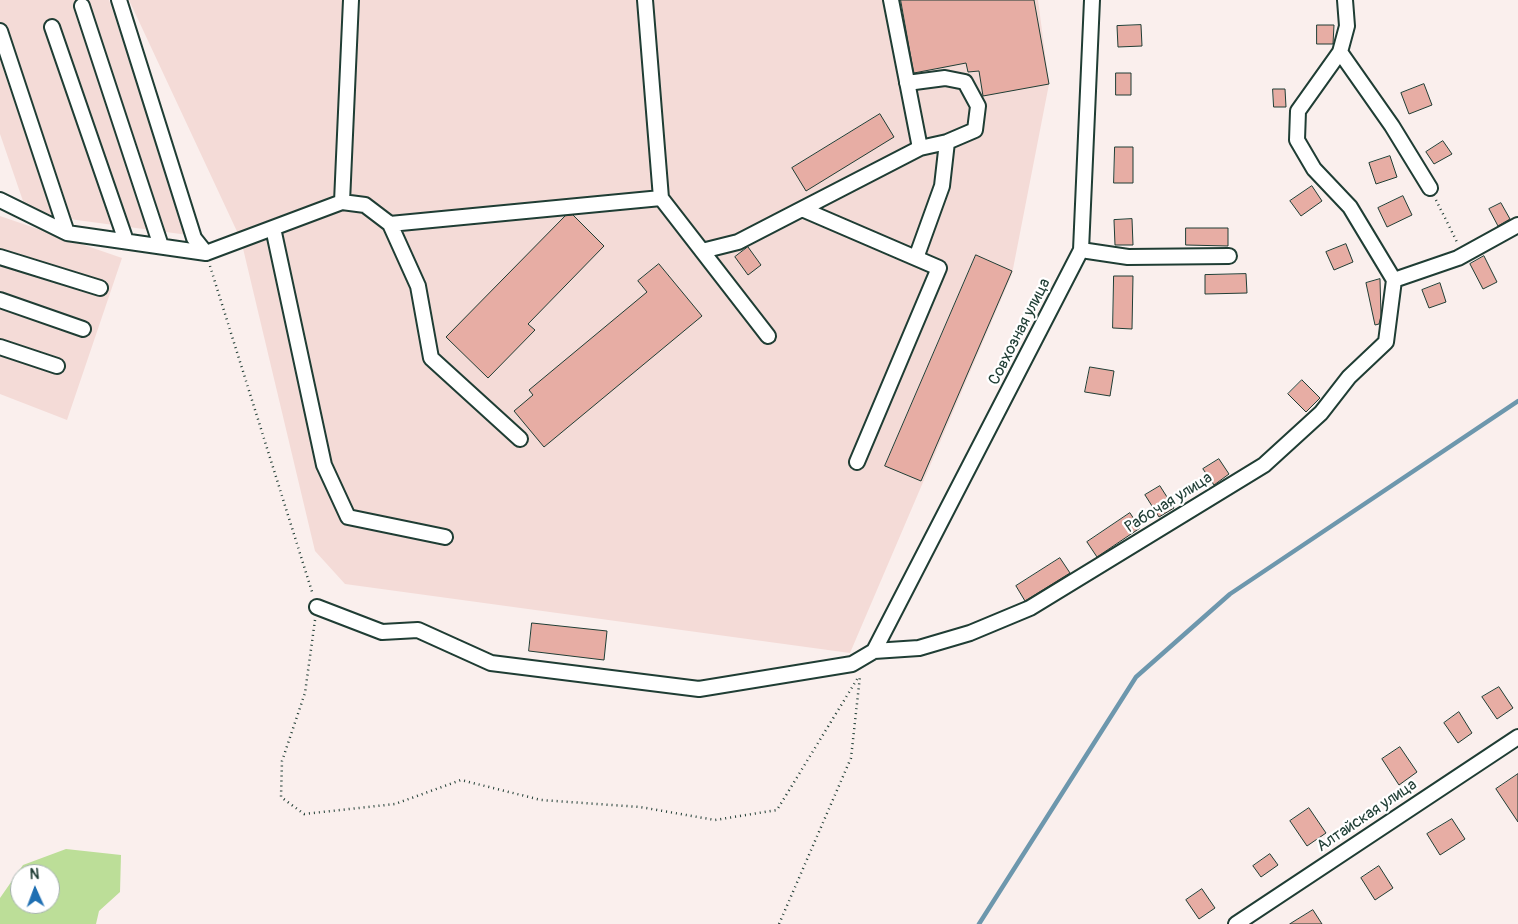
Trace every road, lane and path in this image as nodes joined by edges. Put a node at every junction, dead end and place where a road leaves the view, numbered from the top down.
1 (119, 0) edge
2 (351, 0) edge
3 (645, 0) edge
4 (891, 0) edge
5 (1092, 0) edge
6 (1345, 0) edge
7 (82, 6) dead end
8 (52, 27) dead end
9 (0, 31) edge
10 (1340, 52) junction
11 (907, 83) junction
12 (948, 142) junction
13 (920, 148) junction
14 (1430, 188) joint
15 (661, 198) junction
16 (0, 200) edge
17 (342, 202) junction
18 (802, 209) junction
19 (390, 224) junction
20 (1518, 225) edge
21 (273, 228) junction
22 (67, 233) junction
23 (126, 241) junction
24 (162, 246) junction
25 (1081, 250) junction
26 (702, 251) junction
27 (206, 253) junction
28 (1464, 255) junction
29 (1229, 256) dead end
30 (0, 257) edge
31 (916, 258) junction
32 (1394, 280) junction
33 (100, 288) dead end
34 (0, 300) edge
35 (84, 329) dead end
36 (768, 336) dead end
37 (0, 347) edge
38 (57, 366) dead end
39 (520, 439) dead end
40 (857, 462) dead end
41 (445, 537) dead end
42 (316, 607) junction
43 (874, 651) junction
44 (1518, 737) edge
45 (779, 924) edge
46 (1236, 924) edge

1 - 27 street
2 - 17 street
3 - 15 street
4 - 11 street
5 - 25 street, Совхозная улица
6 - 10 street
7 - 24 street
8 - 23 street
9 - 22 street
10 - 14 street
10 - 32 street
11 - 12 street
11 - 13 street
12 - 13 street
12 - 31 street
13 - 18 street
14 - 28 path
15 - 19 street
15 - 26 street
16 - 22 street
17 - 19 street
17 - 21 street
18 - 26 street
18 - 31 street
19 - 39 street
20 - 28 street
21 - 27 street
21 - 41 street
22 - 23 street
23 - 24 street
24 - 27 street
25 - 29 street
25 - 43 street, Совхозная улица
26 - 36 street
27 - 42 path
28 - 32 street
30 - 33 street
31 - 40 street
32 - 43 street, Рабочая улица
34 - 35 street
37 - 38 street
42 - 43 street
42 - 45 path
44 - 46 street, Алтайская улица

